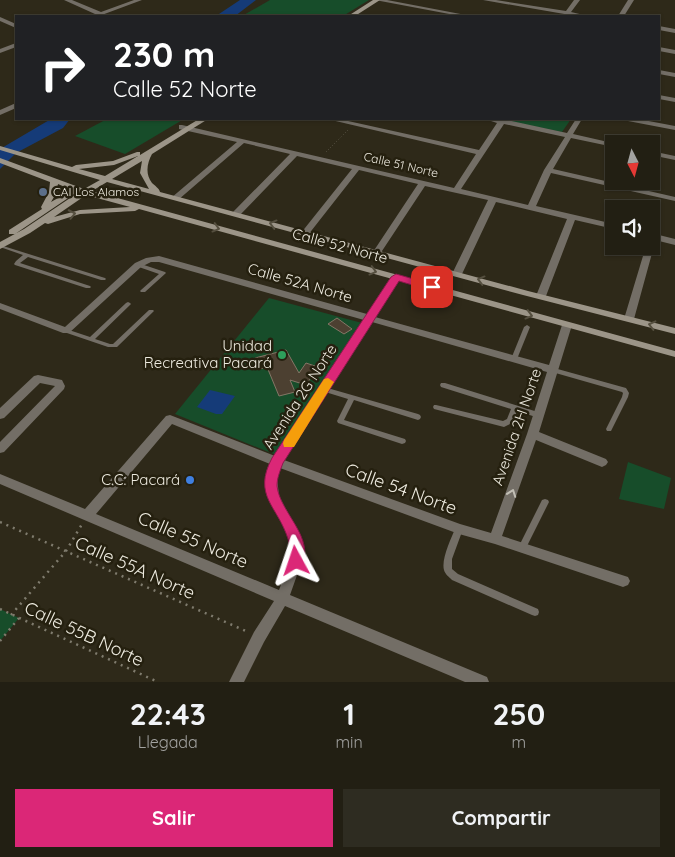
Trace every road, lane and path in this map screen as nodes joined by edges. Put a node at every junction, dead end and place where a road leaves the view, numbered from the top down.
1 (79, 0) edge
2 (139, 0) edge
3 (380, 0) edge
4 (486, 0) edge
5 (577, 0) edge
6 (631, 0) edge
7 (70, 1) edge
8 (533, 8) junction
9 (567, 13) junction
10 (102, 14) junction
11 (98, 15) edge
12 (354, 15) edge
13 (359, 15) edge
14 (462, 15) edge
15 (526, 15) edge
16 (577, 15) edge
17 (622, 15) edge
18 (0, 20) edge
19 (675, 20) edge
20 (15, 26) edge
21 (660, 28) edge
22 (673, 31) edge
23 (15, 45) edge
24 (660, 49) edge
25 (0, 51) edge
26 (675, 52) edge
27 (660, 72) edge
28 (675, 75) edge
29 (660, 97) edge
30 (675, 100) edge
31 (15, 106) edge
32 (0, 113) edge
33 (194, 120) edge
34 (202, 120) edge
35 (335, 120) edge
36 (496, 120) edge
37 (578, 120) edge
38 (633, 120) edge
39 (502, 121) junction
40 (355, 124) junction
41 (186, 128) junction
42 (675, 128) edge
43 (569, 135) junction
44 (242, 141) junction
45 (605, 143) edge
46 (0, 148) edge
47 (140, 152) junction
48 (149, 153) junction
49 (296, 153) junction
50 (482, 153) junction
51 (660, 155) edge
52 (675, 158) edge
53 (320, 159) junction
54 (0, 160) edge
55 (57, 164) junction
56 (358, 167) junction
57 (548, 170) junction
58 (45, 177) junction
59 (102, 178) junction
60 (54, 180) junction
61 (119, 183) junction
62 (423, 183) junction
63 (82, 189) junction
64 (456, 190) junction
65 (162, 194) junction
66 (100, 196) junction
67 (175, 198) junction
68 (492, 199) junction
69 (675, 199) edge
70 (530, 208) junction
71 (41, 212) junction
72 (236, 214) junction
73 (169, 215) junction
74 (572, 217) junction
75 (605, 225) edge
76 (27, 231) junction
77 (305, 233) junction
78 (0, 239) edge
79 (660, 239) edge
80 (675, 242) edge
81 (0, 246) edge
82 (377, 252) junction
83 (27, 254) junction
84 (647, 255) edge
85 (138, 265) junction
86 (457, 274) junction
87 (396, 277) junction
88 (103, 279) dead end
89 (88, 287) dead end
90 (143, 291) dead end
91 (540, 296) junction
92 (128, 304) dead end
93 (0, 306) edge
94 (150, 311) dead end
95 (370, 319) junction
96 (629, 319) junction
97 (567, 325) junction
98 (527, 327) dead end
99 (66, 330) junction
100 (675, 331) edge
101 (91, 339) junction
102 (675, 354) edge
103 (514, 359) junction
104 (554, 370) junction
105 (443, 385) dead end
106 (324, 390) junction
107 (352, 398) junction
108 (436, 407) dead end
109 (514, 408) junction
110 (0, 415) edge
111 (539, 415) junction
112 (418, 417) dead end
113 (609, 429) dead end
114 (532, 434) junction
115 (402, 441) dead end
116 (0, 449) edge
117 (277, 462) junction
118 (602, 462) dead end
119 (0, 479) edge
120 (545, 502) dead end
121 (87, 515) junction
122 (0, 522) edge
123 (459, 529) junction
124 (495, 539) junction
125 (522, 548) junction
126 (66, 551) junction
127 (623, 581) dead end
128 (282, 599) junction
129 (0, 609) edge
130 (535, 612) dead end
131 (11, 615) junction
132 (19, 618) junction
133 (259, 637) junction
134 (0, 641) edge
135 (158, 682) edge
136 (236, 682) edge
137 (482, 682) edge

1 - 7 street
2 - 10 street
3 - 12 main road
3 - 13 main road
3 - 14 street
4 - 8 street
5 - 9 street
6 - 17 street
7 - 10 street
8 - 9 street
8 - 15 street
9 - 16 street
10 - 11 street
18 - 20 street
19 - 22 street
21 - 22 street
23 - 25 street
24 - 26 street
27 - 28 street
29 - 30 street
31 - 32 street
33 - 41 main road
34 - 41 main road
35 - 40 street
36 - 39 street
37 - 43 street
38 - 42 street
39 - 43 street
39 - 50 street
40 - 50 street
40 - 53 path
41 - 44 street, Calle 51 Norte
41 - 47 main road
41 - 48 main road
43 - 45 street
43 - 57 street
44 - 49 street, Calle 51 Norte
44 - 67 street
46 - 55 main road, Calle 52 Norte
47 - 55 main road
47 - 59 main road
48 - 59 main road
48 - 65 main road
49 - 53 street, Calle 51 Norte
49 - 72 street
50 - 64 street
51 - 52 street
53 - 56 street, Calle 51 Norte
54 - 58 main road, Calle 52 Norte
55 - 59 main road, Calle 52 Norte
56 - 62 street, Calle 51 Norte
56 - 77 street
57 - 69 street
57 - 70 street
58 - 60 main road, Calle 52 Norte
58 - 63 main road
59 - 61 main road, Calle 52 Norte
59 - 63 main road
60 - 63 main road, Calle 52 Norte
60 - 71 main road
61 - 65 main road, Calle 52 Norte
61 - 66 main road
62 - 64 street, Calle 51 Norte
62 - 82 street
63 - 66 main road, Calle 52 Norte
63 - 71 main road
63 - 76 main road
64 - 68 street, Calle 51 Norte
65 - 67 main road, Calle 52 Norte
66 - 73 main road, Calle 52 Norte
67 - 72 main road, Calle 52 Norte
68 - 70 street, Calle 51 Norte
68 - 86 street
70 - 74 street, Calle 51 Norte
71 - 78 main road
77 -> 72 main road, Calle 52 Norte
76 -> 73 main road
73 -> 87 main road, Calle 52 Norte
74 - 75 street, Calle 51 Norte
74 - 91 street
76 - 81 main road
77 - 82 main road, Calle 52 Norte
79 - 80 street
81 - 83 lane
82 - 86 main road, Calle 52 Norte
83 - 88 lane
83 - 89 lane
84 - 96 street
85 - 90 lane
85 - 95 street, Calle 52A Norte
85 - 99 street
91 -> 86 main road, Calle 52 Norte
87 - 95 street, Avenida 2G Norte
87 -> 97 main road, Calle 52 Norte
91 - 96 main road, Calle 52 Norte
92 - 101 lane
93 - 99 street
94 - 101 lane
95 - 103 street, Calle 52A Norte
95 - 106 street, Avenida 2G Norte
100 -> 96 main road, Calle 52 Norte
97 - 102 main road, Calle 52 Norte
97 - 104 street, Avenida 2H Norte
98 - 103 lane
99 - 101 lane
103 - 104 street, Calle 52A Norte
104 - 111 street, Avenida 2H Norte
104 - 113 lane
105 - 109 lane
106 - 107 lane
106 - 117 street, Avenida 2G Norte
107 - 112 lane
107 - 115 lane
108 - 109 lane
109 - 111 lane
110 - 116 street
111 - 114 street, Avenida 2H Norte
114 - 118 street
124 -> 114 street, Avenida 2H Norte
117 - 121 street, Calle 54 Norte
117 - 123 street, Calle 54 Norte
117 - 128 street, Avenida 2G Norte
119 - 121 street, Calle 55 Norte
120 - 125 lane
121 - 126 path
121 - 128 street, Calle 55 Norte
122 - 126 path, Calle 55A Norte
123 - 124 street, Calle 54 Norte
123 - 130 lane
124 - 125 street, Calle 54 Norte
125 - 127 street, Calle 54 Norte
126 - 131 path
126 - 133 path, Calle 55A Norte
128 - 133 street
128 - 137 street, Calle 55 Norte
129 - 131 path, Calle 55B Norte
131 - 132 path, Calle 55B Norte
132 - 134 path
132 - 135 path, Calle 55B Norte
133 - 136 street

